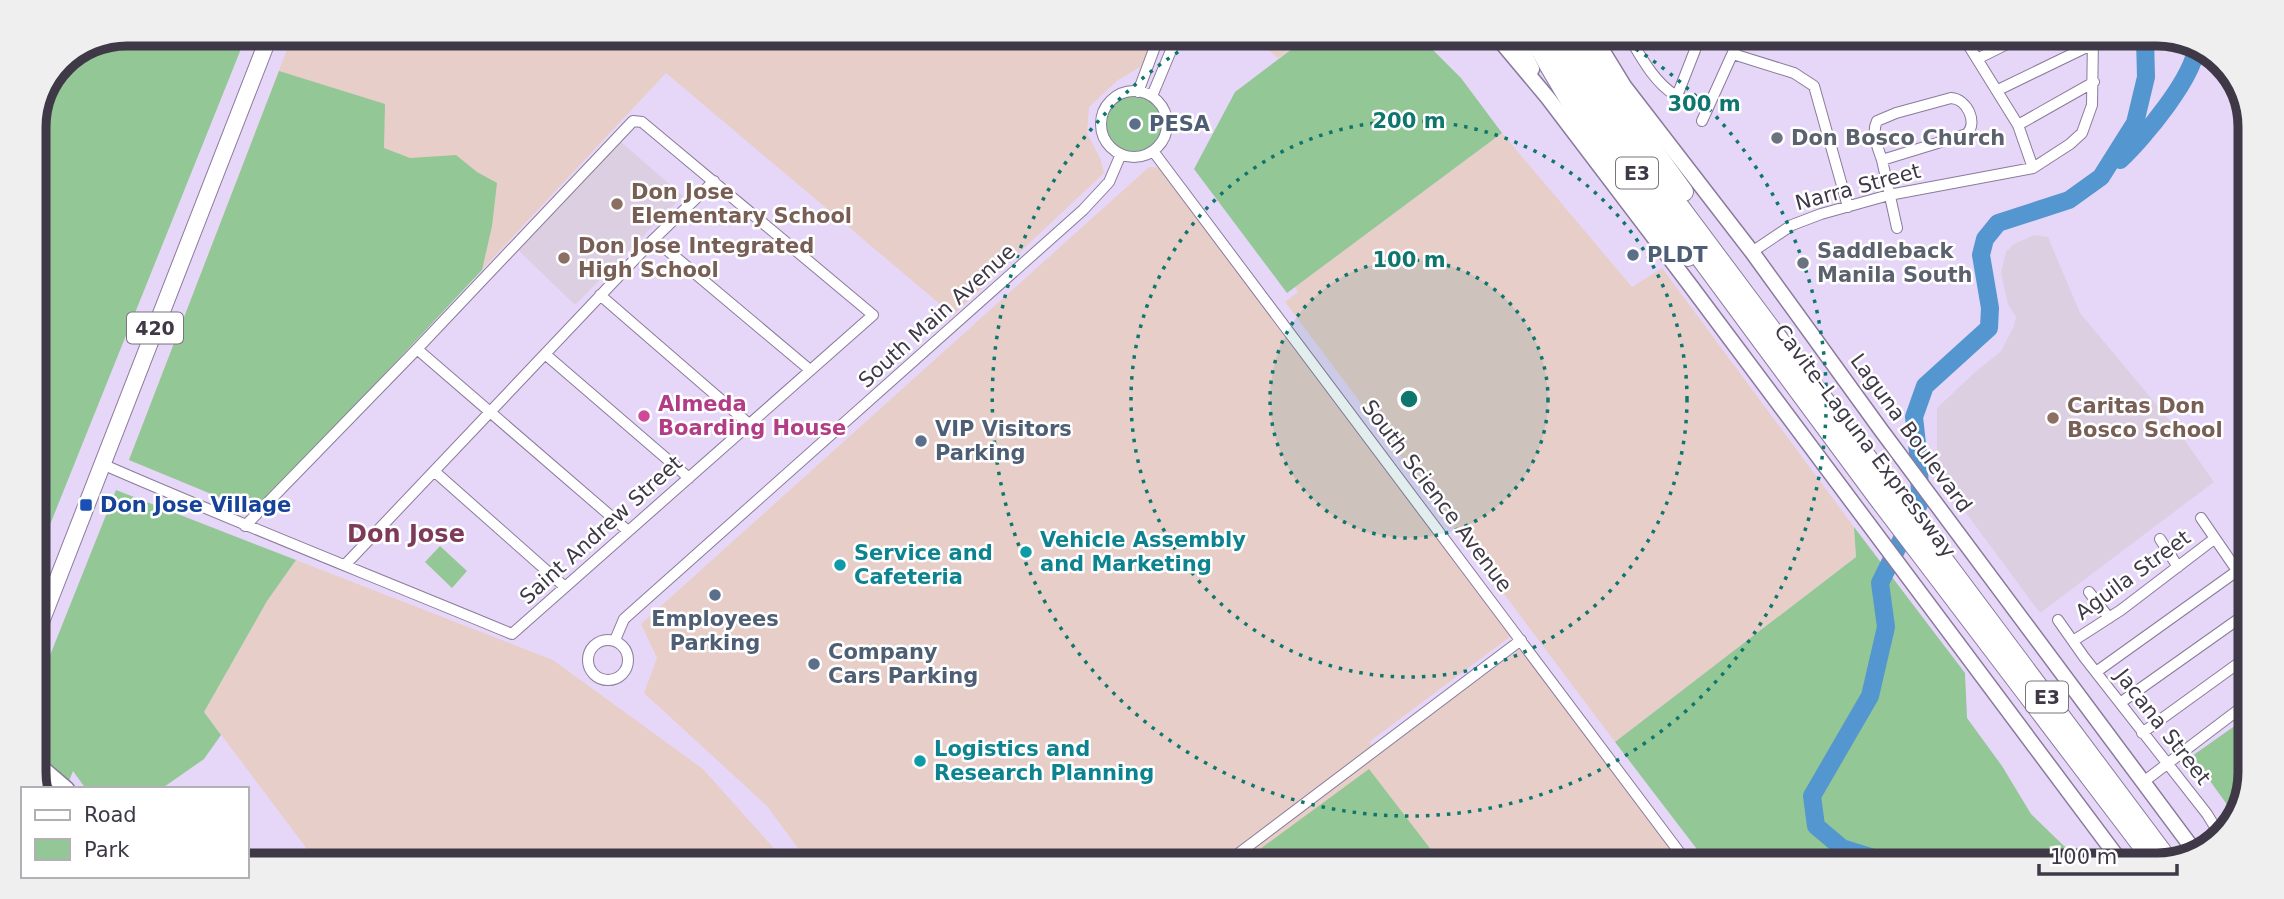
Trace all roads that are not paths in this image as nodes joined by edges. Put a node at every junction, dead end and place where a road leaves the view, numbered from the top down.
1 (266, 46) edge
2 (1155, 46) edge
3 (1173, 46) edge
4 (1505, 46) edge
5 (1521, 46) edge
6 (1538, 46) edge
7 (1553, 46) edge
8 (1569, 46) edge
9 (1584, 46) edge
10 (1600, 46) edge
11 (1635, 46) edge
12 (1736, 46) edge
13 (1969, 46) edge
14 (2003, 46) edge
15 (2083, 46) edge
16 (2093, 46) edge
17 (1695, 50) dead end
18 (1733, 54) junction
19 (1977, 59) junction
20 (2094, 82) junction
21 (1998, 90) junction
22 (1138, 92) junction
23 (1152, 96) junction
24 (1677, 96) junction
25 (1548, 98) junction
26 (1708, 107) junction
27 (1702, 121) dead end
28 (2018, 125) junction
29 (1153, 151) junction
30 (1121, 154) junction
31 (1882, 160) junction
32 (2033, 168) junction
33 (714, 181) junction
34 (1889, 195) junction
35 (1848, 207) junction
36 (1897, 228) dead end
37 (654, 239) junction
38 (1752, 251) junction
39 (600, 295) junction
40 (1741, 300) junction
41 (418, 349) junction
42 (545, 354) junction
43 (810, 370) junction
44 (490, 412) junction
45 (749, 424) junction
46 (102, 464) junction
47 (434, 471) junction
48 (689, 478) junction
49 (2201, 518) dead end
50 (245, 526) junction
51 (628, 531) junction
52 (2160, 539) dead end
53 (2214, 539) junction
54 (345, 565) junction
55 (2178, 567) junction
56 (2237, 571) joint
57 (565, 587) junction
58 (2090, 592) dead end
59 (46, 604) edge
60 (2109, 618) junction
61 (2238, 619) edge
62 (2058, 620) dead end
63 (615, 640) junction
64 (1521, 640) junction
65 (2073, 642) junction
66 (2238, 664) edge
67 (2096, 672) junction
68 (2120, 703) junction
69 (2238, 712) edge
70 (2142, 733) junction
71 (2166, 763) junction
72 (46, 771) edge
73 (2142, 782) junction
74 (65, 787) edge
75 (2216, 828) edge
76 (2191, 846) edge
77 (1239, 853) edge
78 (1680, 853) edge
79 (2114, 853) edge
80 (2147, 853) edge
81 (2163, 853) edge

1 - 46 main road, 420
2 - 22 street
3 - 23 street
4 - 25 main road
5 - 25 main road
6 - 40 highway
7 - 40 highway, Cavite–Laguna Expressway / E3
8 - 40 highway, Cavite–Laguna Expressway / E3
9 - 40 highway
10 - 38 main road, Laguna Boulevard
11 - 24 street
12 - 18 street
13 - 19 street
14 - 19 street
15 - 21 street
16 - 20 street, Narra Street
17 - 24 street
18 - 26 street
18 - 35 street
19 - 21 street
20 - 28 street
20 - 32 street, Narra Street
21 - 28 street
22 - 23 street
22 - 30 street
23 - 29 street
24 - 26 street
25 - 79 main road
26 - 27 street
28 - 32 street
29 - 30 street
29 - 64 street, South Science Avenue
30 - 63 street, South Main Avenue
31 - 31 street
31 - 34 street
32 - 34 street, Narra Street
33 - 37 street
33 - 41 street
33 - 43 street, Saint Andrew Street
34 - 35 street, Narra Street
34 - 36 street
35 - 38 street, Narra Street
37 - 39 street
37 - 43 street
38 - 73 main road, Laguna Boulevard
39 - 42 street
39 - 45 street
40 - 80 highway, Cavite–Laguna Expressway / E3
40 - 81 highway, Cavite–Laguna Expressway / E3
41 - 44 street
41 - 50 street
42 - 44 street
42 - 48 street
43 - 45 street, Saint Andrew Street
44 - 47 street
44 - 51 street
45 - 48 street, Saint Andrew Street
46 - 50 street
46 - 59 main road, 420
47 - 54 street
47 - 57 street
48 - 51 street, Saint Andrew Street
49 - 53 street
50 - 54 street
51 - 57 street, Saint Andrew Street
52 - 55 street
53 - 55 street, Aguila Street
53 - 56 street
54 - 57 street, Saint Andrew Street
55 - 60 street, Aguila Street
56 - 67 street
58 - 60 street
60 - 65 street, Aguila Street
61 - 68 street
62 - 65 street, Jacana Street
63 - 63 street
64 - 77 street
64 - 78 street, South Science Avenue
65 - 67 street, Jacana Street
66 - 70 street
67 - 68 street, Jacana Street
68 - 70 street, Jacana Street
69 - 71 street
70 - 71 street, Jacana Street
71 - 73 street
71 - 75 street, Jacana Street
72 - 74 main road
73 - 76 main road, Laguna Boulevard

